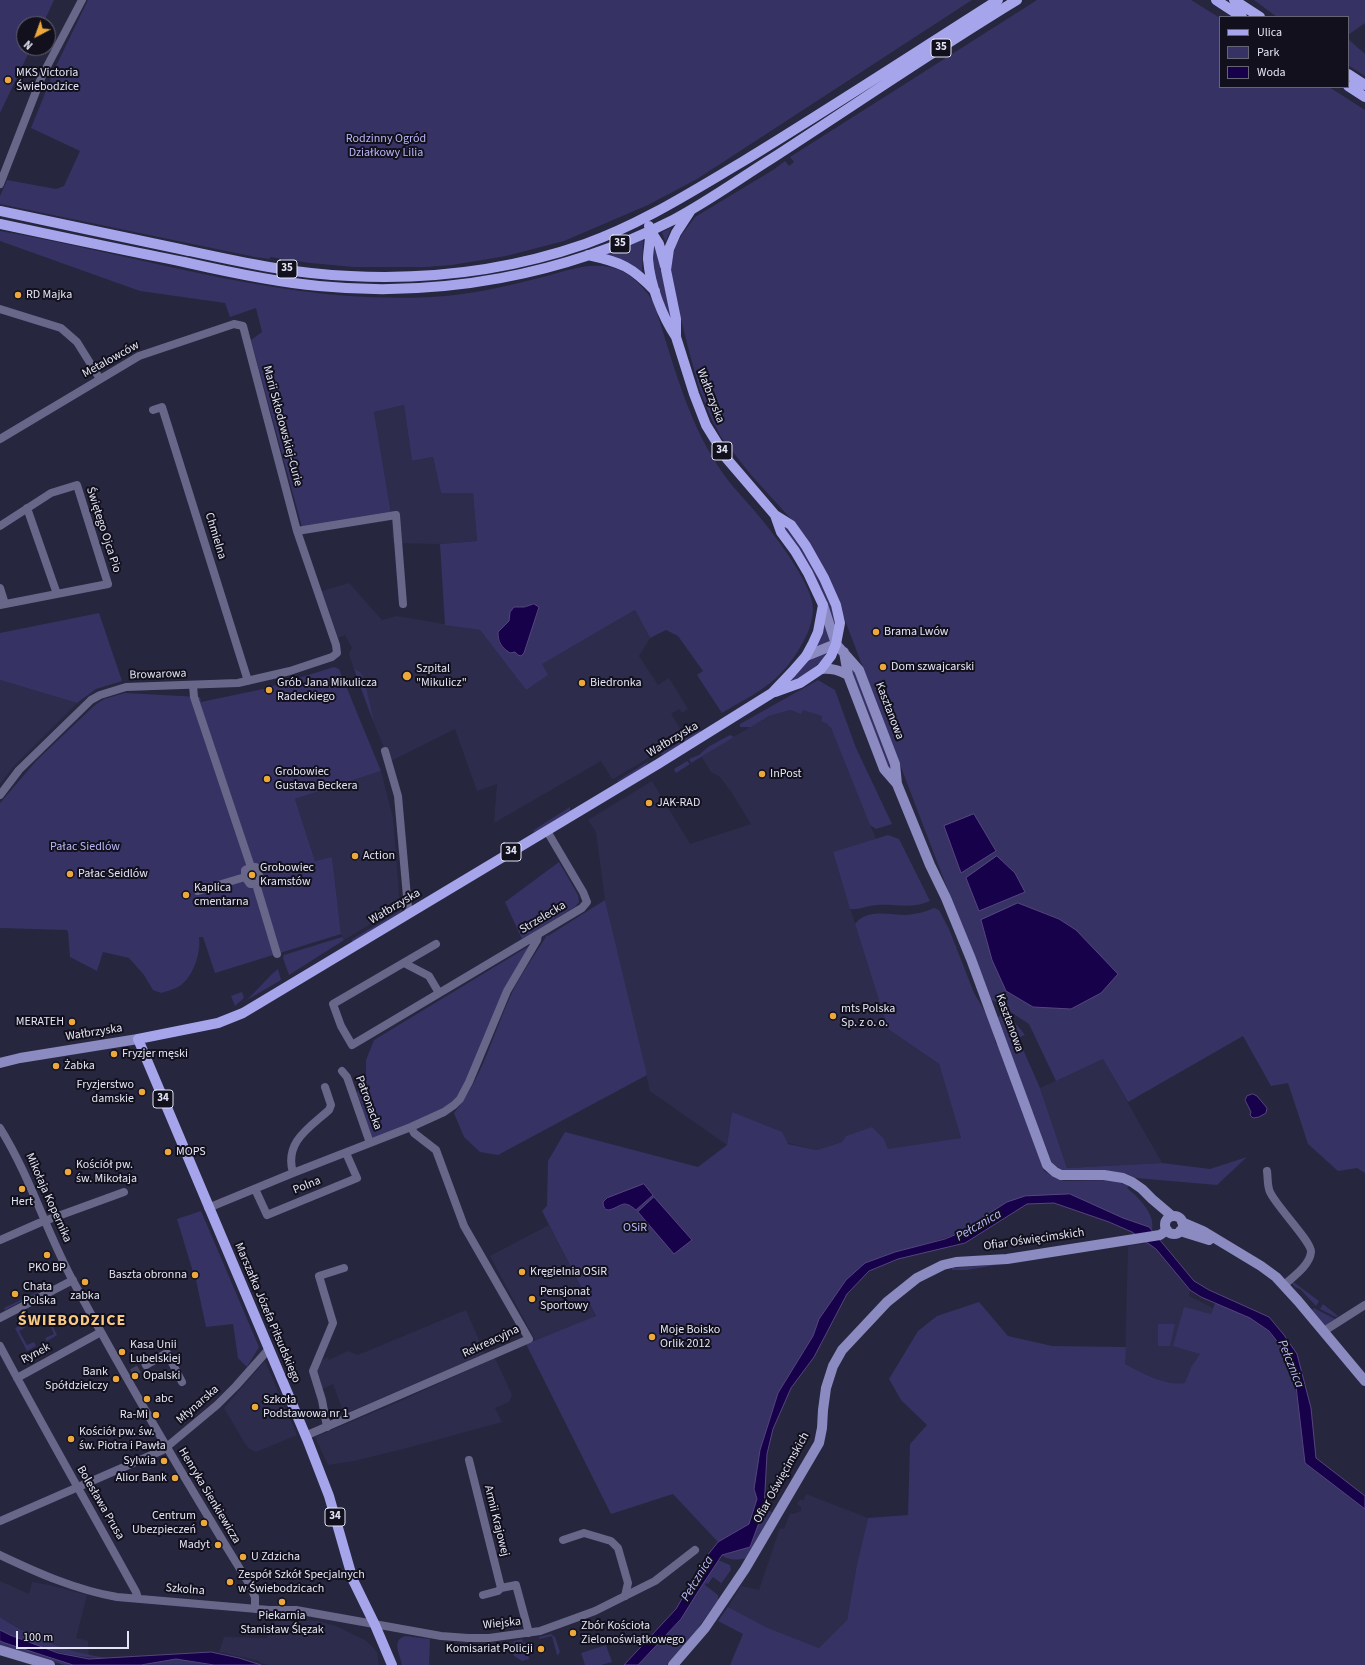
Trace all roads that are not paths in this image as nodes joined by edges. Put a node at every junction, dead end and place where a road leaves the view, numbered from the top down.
1 (82, 0) edge
2 (998, 0) edge
3 (1017, 0) edge
4 (1216, 0) edge
5 (1234, 0) edge
6 (1240, 16) edge
7 (1258, 16) edge
8 (1349, 75) edge
9 (1365, 85) edge
10 (1349, 87) edge
11 (1365, 97) edge
12 (0, 184) edge
13 (692, 209) junction
14 (0, 211) edge
15 (646, 218) junction
16 (5, 225) edge
17 (650, 230) junction
18 (588, 256) junction
19 (666, 270) junction
20 (655, 292) junction
21 (0, 309) edge
22 (243, 326) joint
23 (676, 337) junction
24 (100, 379) junction
25 (153, 410) dead end
26 (0, 439) edge
27 (27, 508) junction
28 (775, 515) junction
29 (0, 526) edge
30 (297, 531) junction
31 (0, 588) edge
32 (57, 594) junction
33 (2, 604) edge
34 (403, 604) dead end
35 (823, 605) junction
36 (836, 644) junction
37 (844, 652) junction
38 (806, 656) junction
39 (332, 657) joint
40 (821, 668) junction
41 (848, 675) junction
42 (248, 681) junction
43 (193, 686) junction
44 (772, 693) junction
45 (385, 751) dead end
46 (897, 784) junction
47 (0, 795) edge
48 (547, 831) junction
49 (251, 867) junction
50 (246, 877) junction
51 (256, 884) junction
52 (198, 891) dead end
53 (410, 912) junction
54 (538, 935) junction
55 (436, 944) dead end
56 (277, 954) dead end
57 (404, 963) junction
58 (440, 993) junction
59 (138, 1039) junction
60 (0, 1063) edge
61 (342, 1071) dead end
62 (325, 1087) dead end
63 (411, 1127) junction
64 (0, 1128) edge
65 (370, 1143) junction
66 (346, 1153) junction
67 (1267, 1171) dead end
68 (293, 1173) junction
69 (255, 1189) junction
70 (124, 1192) dead end
71 (208, 1208) junction
72 (46, 1221) junction
73 (1166, 1225) junction
74 (1181, 1226) junction
75 (0, 1240) edge
76 (344, 1268) dead end
77 (72, 1280) junction
78 (1284, 1285) junction
79 (1365, 1305) edge
80 (0, 1318) edge
81 (1324, 1331) junction
82 (101, 1332) junction
83 (0, 1346) edge
84 (268, 1350) junction
85 (146, 1365) tunnel mouth
86 (17, 1378) junction
87 (1365, 1381) edge
88 (182, 1382) dead end
89 (327, 1427) junction
90 (305, 1436) junction
91 (166, 1448) junction
92 (469, 1460) dead end
93 (78, 1488) junction
94 (0, 1521) edge
95 (563, 1540) dead end
96 (695, 1550) dead end
97 (0, 1555) edge
98 (501, 1588) junction
99 (483, 1595) dead end
100 (625, 1596) junction
101 (138, 1598) junction
102 (255, 1609) junction
103 (375, 1625) junction
104 (529, 1633) junction
105 (0, 1650) edge
106 (50, 1665) edge
107 (392, 1665) edge
108 (673, 1665) edge

1 - 12 street
2 - 15 main road, 35
3 - 13 main road, 35
4 - 6 main road
5 - 7 main road
8 - 9 main road
10 - 11 main road
13 - 17 main road, 35
13 - 19 main road, Wałbrzyska / 34
14 - 15 main road, 35
15 - 17 main road, Wałbrzyska / 34
16 - 18 main road, 35
17 - 18 main road, 35
17 - 19 main road
17 - 20 main road, Wałbrzyska / 34
18 - 20 main road
19 - 23 main road, Wałbrzyska / 34
20 - 23 main road, Wałbrzyska / 34
21 - 24 street
22 - 24 street, Metalowców
22 - 30 street, Marii Skłodowskiej-Curie
23 - 28 main road, Wałbrzyska / 34
24 - 26 street, Metalowców
25 - 42 street, Chmielna
27 - 29 street, Świętego Ojca Pio
27 - 32 street
27 - 32 street, Świętego Ojca Pio
28 - 35 main road, Wałbrzyska / 34
28 - 36 main road, Wałbrzyska / 34
30 - 34 street
30 - 39 street, Marii Skłodowskiej-Curie
31 - 33 street, Świętego Ojca Pio
32 - 33 street, Świętego Ojca Pio
35 - 36 street, Kasztanowa
35 - 38 main road, Wałbrzyska / 34
36 - 37 street, Kasztanowa
36 - 38 street
36 - 40 main road, Wałbrzyska / 34
37 - 41 street, Kasztanowa
37 - 46 street, Kasztanowa
38 - 44 main road, Wałbrzyska / 34
39 - 42 street, Browarowa
40 - 41 street
40 - 44 main road, Wałbrzyska / 34
41 - 46 street, Kasztanowa
42 - 43 street, Browarowa
43 - 47 street, Browarowa
43 - 49 street
44 - 48 main road, Wałbrzyska / 34
45 - 53 street
46 - 73 street, Kasztanowa
48 - 53 main road, Wałbrzyska / 34
48 - 54 street, Strzelecka
49 - 50 street
49 - 51 street
50 - 51 street
50 - 52 street
51 - 56 street
53 - 59 main road, Wałbrzyska / 34
54 - 58 street, Strzelecka
54 - 63 street, Polna
55 - 57 street, Strzelecka
57 - 58 street
57 - 58 street, Strzelecka
59 - 60 street, Wałbrzyska
59 - 71 main road, Marszałka Józefa Piłsudskiego / 34
61 - 65 street, Patronacka
62 - 68 street
63 - 65 street, Polna
63 - 89 street, Rekreacyjna
64 - 72 street, Mikołaja Kopernika
65 - 66 street, Polna
66 - 68 street, Polna
66 - 69 street, Polna
67 - 78 street
68 - 69 street, Polna
69 - 71 street, Polna
70 - 72 street
71 - 84 main road, Marszałka Józefa Piłsudskiego / 34
72 - 75 street
72 - 77 street, Mikołaja Kopernika
73 - 74 street, Ofiar Oświęcimskich
73 - 74 street, Kasztanowa
73 - 108 street, Ofiar Oświęcimskich
74 - 78 street
76 - 89 street
77 - 80 street
77 - 82 street
78 - 81 street
79 - 81 street
81 - 87 street
82 - 86 street, Rynek
82 - 91 street, Henryka Sienkiewicza
83 - 86 street, Rynek
84 - 90 main road, Marszałka Józefa Piłsudskiego / 34
84 - 91 street, Młynarska
85 - 88 street
86 - 93 street, Bolesława Prusa
89 - 90 street, Rekreacyjna
90 - 103 main road, Marszałka Józefa Piłsudskiego / 34
91 - 93 street, Młynarska
91 - 102 street, Henryka Sienkiewicza
92 - 98 street, Armii Krajowej
93 - 94 street, Młynarska
93 - 101 street, Bolesława Prusa
95 - 100 street
96 - 100 street, Wiejska
97 - 101 street, Szkolna
98 - 99 street
98 - 104 street
100 - 104 street, Wiejska
101 - 102 street, Szkolna
102 - 103 street, Szkolna
103 - 104 street, Wiejska
103 - 107 main road, Marszałka Józefa Piłsudskiego / 34
105 - 106 street

